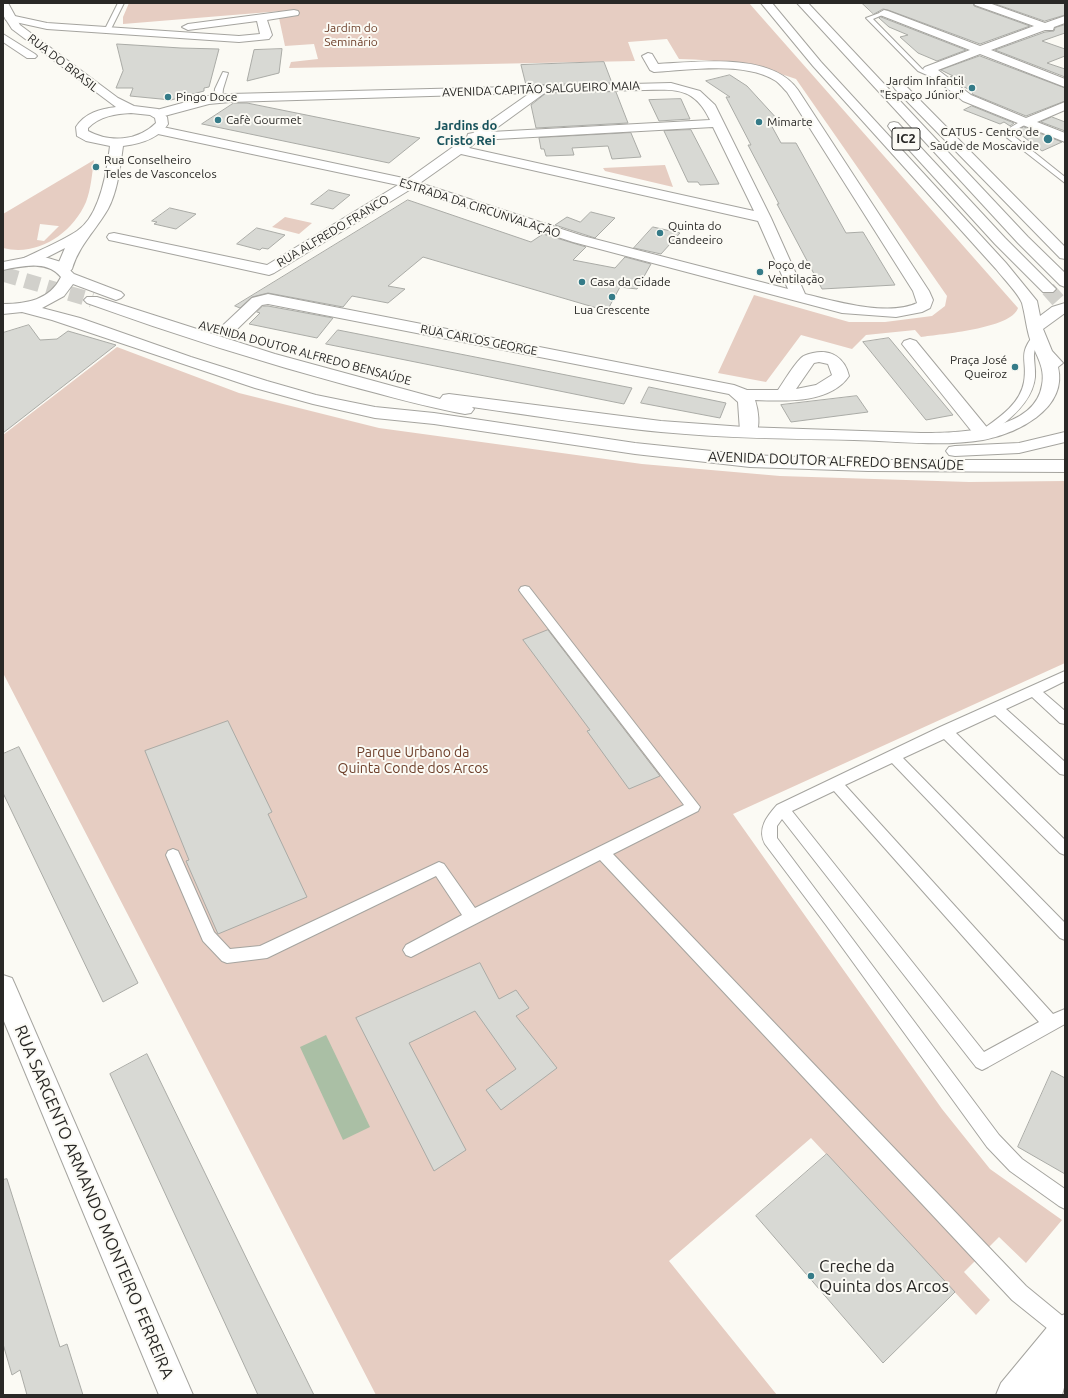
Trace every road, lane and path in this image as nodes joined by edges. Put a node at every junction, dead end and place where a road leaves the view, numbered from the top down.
1 (3, 3) edge
2 (120, 3) edge
3 (766, 3) edge
4 (802, 3) edge
5 (814, 3) edge
6 (979, 3) edge
7 (3, 7) edge
8 (294, 12) dead end
9 (884, 13) joint
10 (261, 16) junction
11 (1065, 19) edge
12 (836, 24) dead end
13 (41, 25) junction
14 (1044, 26) junction
15 (10, 29) edge
16 (108, 29) junction
17 (1058, 31) dead end
18 (187, 32) junction
19 (853, 40) dead end
20 (979, 50) junction
21 (648, 56) dead end
22 (868, 56) dead end
23 (42, 65) dead end
24 (677, 68) junction
25 (225, 74) dead end
26 (890, 77) dead end
27 (938, 78) junction
28 (1065, 83) edge
29 (684, 88) junction
30 (542, 90) junction
31 (218, 99) junction
32 (91, 102) dead end
33 (1065, 106) edge
34 (131, 109) junction
35 (157, 114) junction
36 (97, 115) junction
37 (887, 118) dead end
38 (1026, 122) junction
39 (718, 124) junction
40 (158, 130) junction
41 (473, 138) junction
42 (1065, 138) edge
43 (117, 142) junction
44 (458, 149) junction
45 (1065, 181) edge
46 (410, 184) junction
47 (764, 218) junction
48 (80, 234) junction
49 (114, 237) dead end
50 (1064, 253) edge
51 (3, 260) edge
52 (22, 262) junction
53 (3, 266) edge
54 (66, 274) junction
55 (1065, 282) tunnel mouth
56 (1048, 289) tunnel mouth
57 (799, 297) junction
58 (23, 308) junction
59 (1065, 308) edge
60 (3, 309) edge
61 (225, 332) junction
62 (1036, 332) junction
63 (910, 344) dead end
64 (1045, 353) junction
65 (1065, 373) edge
66 (391, 391) junction
67 (745, 395) junction
68 (783, 395) dead end
69 (547, 412) junction
70 (441, 419) junction
71 (983, 434) junction
72 (1065, 437) edge
73 (754, 439) junction
74 (1065, 466) edge
75 (525, 590) dead end
76 (1065, 676) edge
77 (1034, 691) junction
78 (996, 708) junction
79 (1065, 719) edge
80 (945, 731) junction
81 (893, 756) junction
82 (1065, 770) edge
83 (835, 783) junction
84 (782, 809) junction
85 (1065, 849) edge
86 (603, 853) junction
87 (173, 855) dead end
88 (472, 918) junction
89 (1065, 933) edge
90 (411, 950) dead end
91 (3, 987) edge
92 (1065, 1016) edge
93 (1051, 1024) junction
94 (1065, 1200) edge
95 (1065, 1330) edge
96 (176, 1395) edge
97 (1013, 1395) edge
98 (1045, 1395) edge

1 - 7 main road, RUA DO BRASIL
2 - 16 lane
3 - 62 main road
4 - 55 main road, IC2
5 - 12 main road
6 - 14 main road
7 - 15 main road, RUA DO BRASIL
8 - 10 main road
9 - 20 main road
9 - 27 lane
10 - 18 main road
10 - 18 main road
11 - 14 main road
13 - 15 main road
13 - 15 main road
13 - 16 main road
14 - 17 main road
14 - 20 main road
15 - 23 main road, RUA DO BRASIL
15 - 34 main road, RUA DO BRASIL
16 - 18 main road
19 - 22 main road
20 - 27 main road
20 - 28 main road
21 - 24 main road
24 - 29 main road
24 - 57 main road, ESTRADA DA CIRCUNVALAÇÃO
25 - 31 lane
26 - 50 main road
27 - 38 main road
29 - 30 main road, AVENIDA CAPITÃO SALGUEIRO MAIA
29 - 39 main road, AVENIDA CAPITÃO SALGUEIRO MAIA
30 - 31 main road, AVENIDA CAPITÃO SALGUEIRO MAIA
30 - 41 main road, RUA ALFREDO FRANCO
31 - 35 main road, AVENIDA CAPITÃO SALGUEIRO MAIA
32 - 36 main road, RUA DO BRASIL
33 - 38 main road
34 - 35 main road
34 - 36 main road
35 - 40 main road
36 - 43 main road
37 - 56 main road, IC2
38 - 42 main road
38 - 45 lane
39 - 41 main road
39 - 47 main road, AVENIDA CAPITÃO SALGUEIRO MAIA
40 - 43 main road
40 - 46 main road, ESTRADA DA CIRCUNVALAÇÃO
41 - 44 main road, RUA ALFREDO FRANCO
43 - 48 main road
44 - 46 main road, RUA ALFREDO FRANCO
44 - 47 main road
46 - 49 main road, RUA ALFREDO FRANCO
46 - 57 main road, ESTRADA DA CIRCUNVALAÇÃO
47 - 57 main road, AVENIDA CAPITÃO SALGUEIRO MAIA
48 - 52 main road
48 - 54 main road
51 - 52 main road
52 - 53 main road
52 - 54 main road, AVENIDA DOUTOR ALFREDO BENSAÚDE
54 - 58 main road
54 - 61 main road, AVENIDA DOUTOR ALFREDO BENSAÚDE
58 - 60 main road
58 - 70 main road, AVENIDA DOUTOR ALFREDO BENSAÚDE
59 - 62 main road
61 - 67 main road, RUA CARLOS GEORGE
61 - 69 main road, AVENIDA DOUTOR ALFREDO BENSAÚDE
62 - 64 main road
62 - 71 lane
63 - 71 main road
64 - 65 main road
64 - 71 main road, AVENIDA DOUTOR ALFREDO BENSAÚDE
66 - 69 main road, AVENIDA DOUTOR ALFREDO BENSAÚDE
66 - 70 main road, AVENIDA DOUTOR ALFREDO BENSAÚDE
66 - 73 main road, AVENIDA DOUTOR ALFREDO BENSAÚDE
67 - 68 main road, RUA CARLOS GEORGE
67 - 73 main road
69 - 73 main road, AVENIDA DOUTOR ALFREDO BENSAÚDE
70 - 74 main road, AVENIDA DOUTOR ALFREDO BENSAÚDE
71 - 73 main road, AVENIDA DOUTOR ALFREDO BENSAÚDE
72 - 73 main road
75 - 86 lane
76 - 77 lane
77 - 78 lane
77 - 79 lane
78 - 80 lane
78 - 82 lane
80 - 81 lane
80 - 85 lane
81 - 83 lane
81 - 89 lane
83 - 84 lane
83 - 93 lane
84 - 93 lane
84 - 94 lane
86 - 88 lane
86 - 95 lane
87 - 88 lane
88 - 90 lane
91 - 96 main road, RUA SARGENTO ARMANDO MONTEIRO FERREIRA
92 - 93 lane
95 - 97 main road
95 - 98 main road

